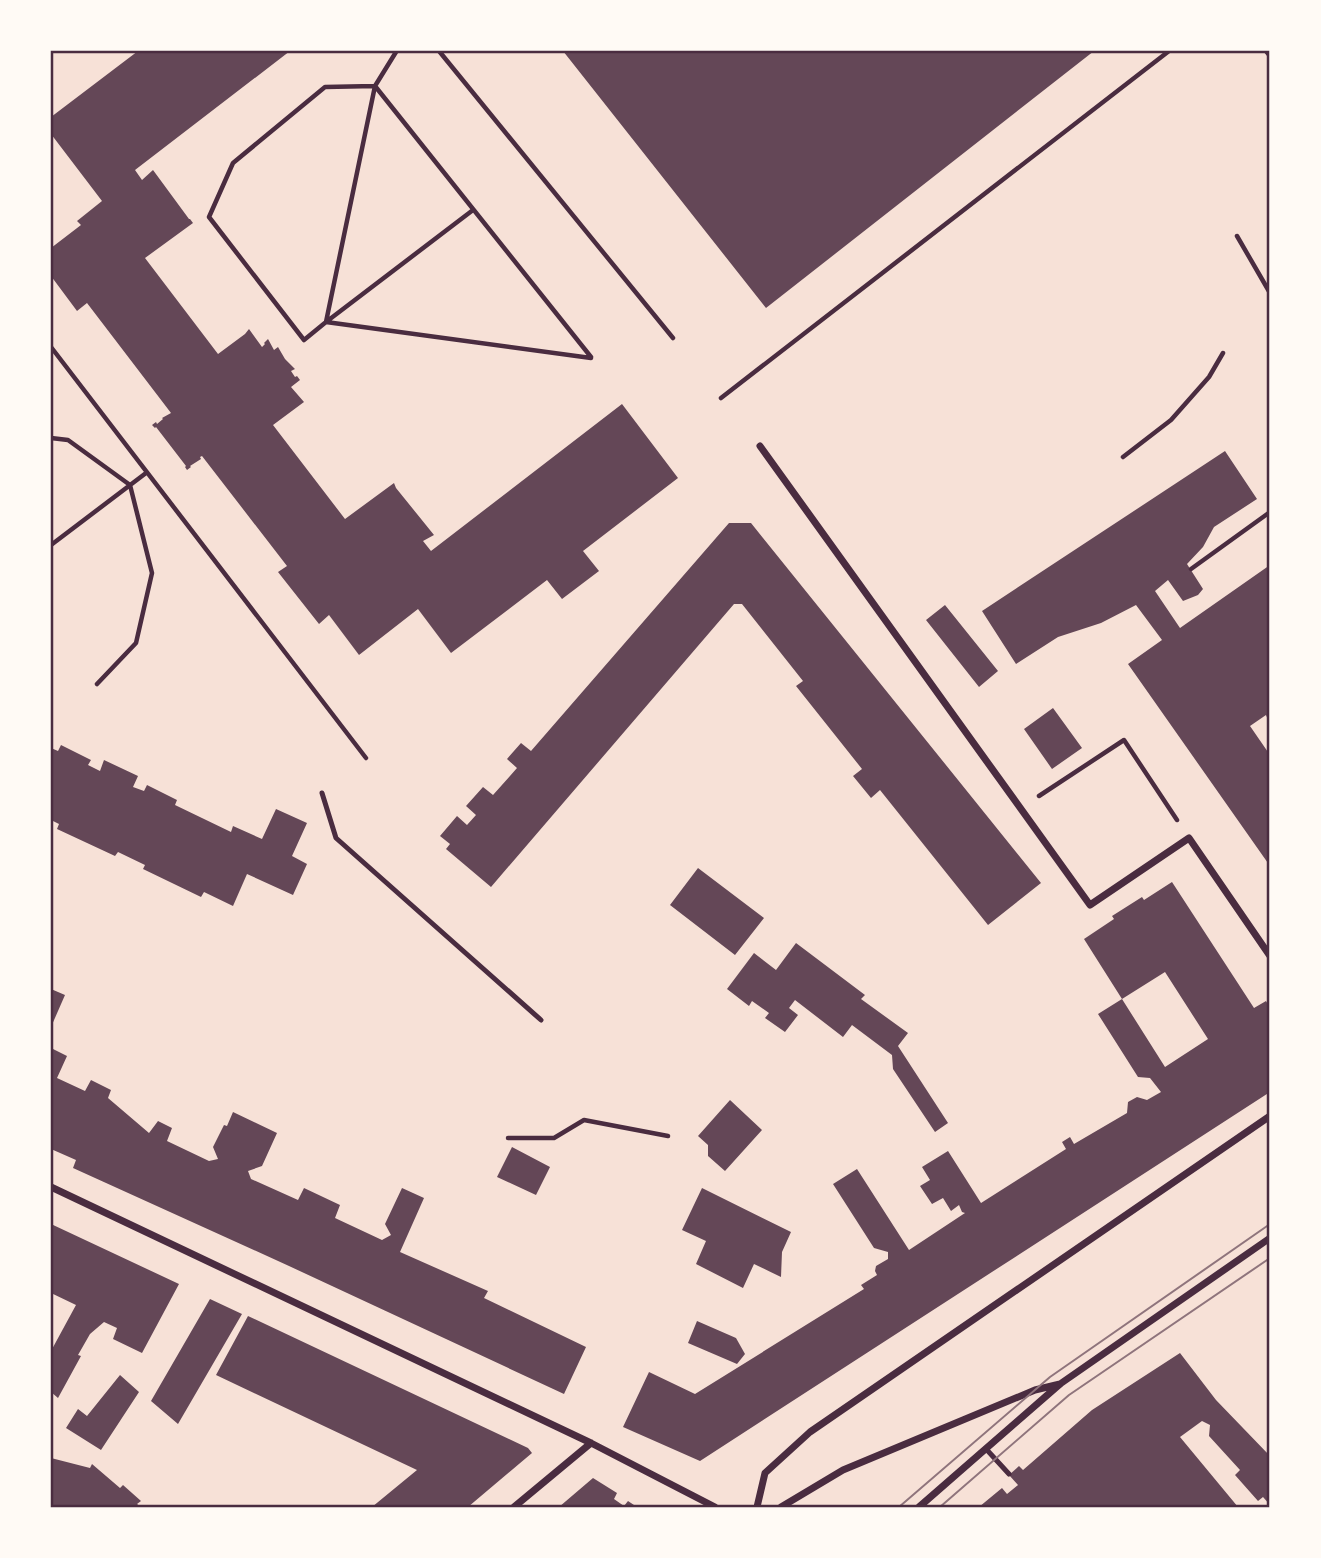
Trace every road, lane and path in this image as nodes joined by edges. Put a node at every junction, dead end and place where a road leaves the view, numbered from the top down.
1 (396, 51) edge
2 (439, 51) edge
3 (1169, 51) edge
4 (1266, 51) edge
5 (1270, 56) edge
6 (375, 86) junction
7 (473, 209) junction
8 (1237, 236) dead end
9 (1270, 293) edge
10 (326, 322) junction
11 (673, 338) dead end
12 (51, 347) edge
13 (1223, 353) dead end
14 (722, 398) dead end
15 (51, 438) edge
16 (760, 446) dead end
17 (1123, 457) dead end
18 (146, 473) junction
19 (130, 485) junction
20 (1270, 512) edge
21 (51, 545) edge
22 (1191, 569) dead end
23 (97, 684) dead end
24 (366, 758) dead end
25 (322, 793) dead end
26 (1021, 808) junction
27 (1189, 838) junction
28 (1270, 956) edge
29 (541, 1020) dead end
30 (1270, 1116) edge
31 (668, 1136) dead end
32 (508, 1138) dead end
33 (51, 1187) edge
34 (1270, 1238) edge
35 (1060, 1384) junction
36 (591, 1443) junction
37 (987, 1450) junction
38 (1009, 1474) dead end
39 (514, 1507) edge
40 (715, 1507) edge
41 (757, 1507) edge
42 (781, 1507) edge
43 (919, 1507) edge

1 - 6 path
2 - 11 path
3 - 14 path
4 - 5 path
6 - 7 path
6 - 10 path
6 - 10 path
7 - 10 path
7 - 10 path
8 - 9 path
12 - 18 path
13 - 17 path
15 - 19 path
16 - 26 street
18 - 19 path
18 - 24 path
19 - 21 path
19 - 23 path
20 - 22 path
25 - 29 lane
26 - 27 street
26 - 27 path
27 - 28 street
30 - 41 street
31 - 32 path
33 - 36 street
34 - 35 street
35 - 37 street
35 - 42 street
36 - 39 street
36 - 40 street
37 - 38 lane
37 - 43 street

